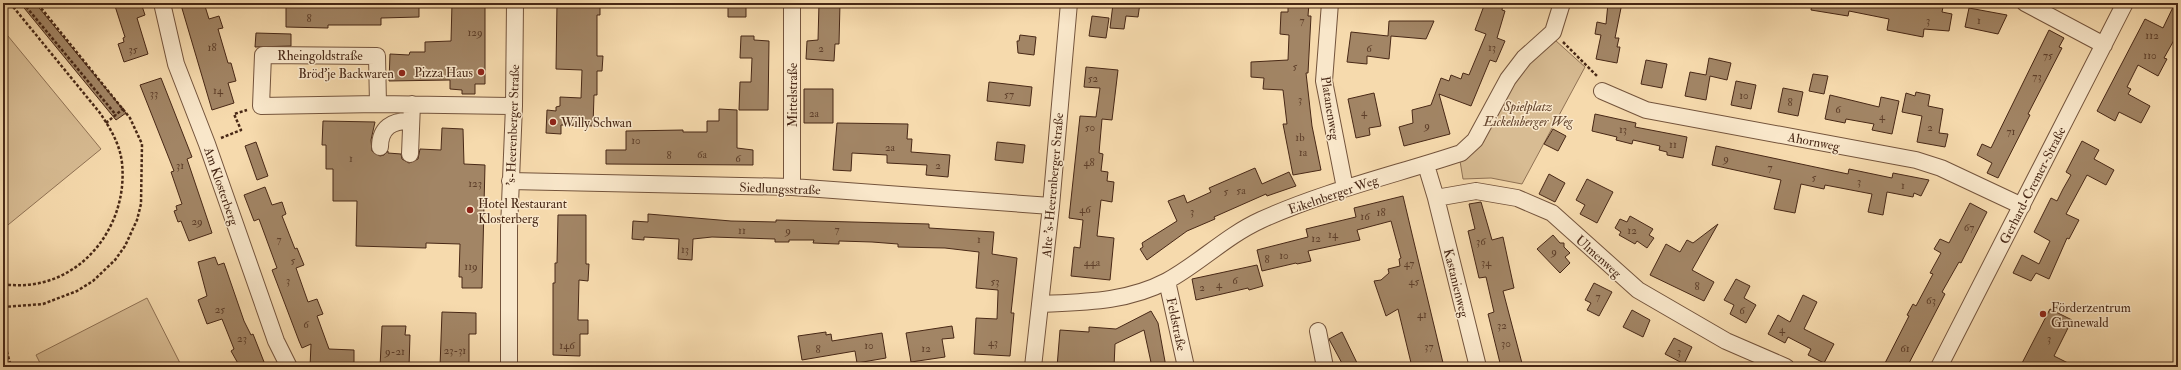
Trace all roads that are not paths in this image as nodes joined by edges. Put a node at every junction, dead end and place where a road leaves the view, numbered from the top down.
1 (162, 3) edge
2 (515, 3) edge
3 (792, 3) edge
4 (1069, 3) edge
5 (1330, 3) edge
6 (1562, 3) edge
7 (2025, 3) edge
8 (2125, 3) edge
9 (2104, 45) junction
10 (1602, 91) road end
11 (378, 104) junction
12 (412, 104) junction
13 (514, 106) junction
14 (411, 120) junction
15 (380, 147) dead end
16 (410, 154) dead end
17 (1426, 164) junction
18 (510, 182) junction
19 (792, 187) junction
20 (1345, 188) junction
21 (1436, 198) junction
22 (1051, 206) junction
23 (2022, 206) junction
24 (1167, 281) junction
25 (1041, 304) junction
26 (1318, 331) dead end
27 (289, 367) edge
28 (509, 367) edge
29 (1033, 367) edge
30 (1186, 367) edge
31 (1324, 367) edge
32 (1478, 367) edge
33 (1786, 367) edge
34 (1939, 367) edge

1 - 27 street, Am Klosterberg
2 - 13 street, 's-Heerenberger Straße
3 - 19 street, Mittelstraße
4 - 22 street, Alte 's-Heerenberger Straße
5 - 20 street, Platanenweg
6 - 17 street, Eikelnberger Weg
7 - 9 street
8 - 9 street, Gerhard-Cremer-Straße
9 - 23 street, Gerhard-Cremer-Straße
10 - 23 street, Ahornweg
11 - 11 street, Rheingoldstraße
11 - 12 street
12 - 13 street
12 - 14 street
13 - 18 street, 's-Heerenberger Straße
14 - 15 street
14 - 16 street
17 - 20 street, Eikelnberger Weg
17 - 21 street
18 - 19 street, Siedlungsstraße
18 - 28 street, 's-Heerenberger Straße
19 - 22 street, Siedlungsstraße
20 - 24 street, Eikelnberger Weg
21 - 32 street, Kastanienweg
21 - 33 street, Ulmenweg
22 - 25 street, Alte 's-Heerenberger Straße
23 - 34 street, Gerhard-Cremer-Straße
24 - 25 street, Eikelnberger Weg
24 - 30 street, Feldstraße
25 - 29 street, Alte 's-Heerenberger Straße
26 - 31 street

